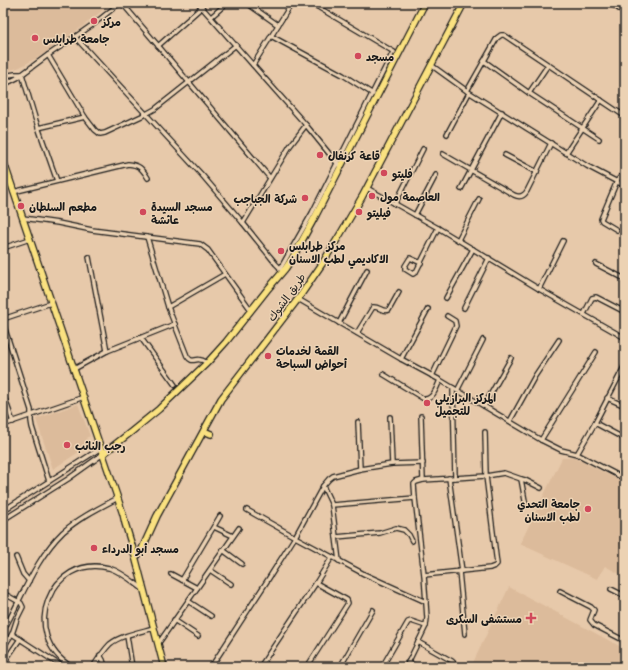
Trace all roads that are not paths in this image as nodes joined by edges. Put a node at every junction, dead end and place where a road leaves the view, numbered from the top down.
1 (121, 3) edge
2 (198, 3) edge
3 (228, 3) edge
4 (292, 3) edge
5 (311, 3) edge
6 (425, 3) edge
7 (464, 3) edge
8 (609, 3) edge
9 (622, 3) edge
10 (251, 6) dead end
11 (202, 7) junction
12 (619, 9) junction
13 (625, 12) edge
14 (211, 17) junction
15 (278, 25) junction
16 (271, 36) junction
17 (75, 38) junction
18 (236, 45) junction
19 (158, 46) junction
20 (396, 53) junction
21 (48, 55) junction
22 (484, 61) junction
23 (548, 64) junction
24 (253, 65) junction
25 (431, 65) junction
26 (22, 74) junction
27 (3, 76) edge
28 (189, 82) junction
29 (3, 85) edge
30 (468, 92) junction
31 (529, 93) junction
32 (374, 95) junction
33 (601, 100) junction
34 (502, 112) junction
35 (146, 114) junction
36 (623, 115) dead end
37 (85, 117) junction
38 (306, 125) junction
39 (38, 128) junction
40 (582, 128) junction
41 (447, 134) dead end
42 (599, 139) dead end
43 (551, 143) junction
44 (423, 149) dead end
45 (566, 152) junction
46 (443, 154) dead end
47 (505, 155) dead end
48 (3, 160) edge
49 (338, 165) junction
50 (471, 170) junction
51 (625, 170) edge
52 (537, 172) junction
53 (5, 175) edge
54 (436, 175) dead end
55 (148, 178) dead end
56 (270, 178) junction
57 (617, 181) junction
58 (57, 182) junction
59 (625, 186) edge
60 (367, 188) junction
61 (461, 189) dead end
62 (13, 192) junction
63 (479, 199) dead end
64 (395, 204) junction
65 (415, 215) junction
66 (23, 218) junction
67 (243, 223) junction
68 (438, 228) junction
69 (617, 230) dead end
70 (147, 237) junction
71 (30, 239) junction
72 (458, 240) junction
73 (564, 241) dead end
74 (3, 248) edge
75 (473, 249) junction
76 (89, 257) dead end
77 (489, 258) junction
78 (421, 263) junction
79 (596, 264) dead end
80 (282, 270) junction
81 (367, 270) dead end
82 (225, 274) junction
83 (625, 279) edge
84 (539, 289) junction
85 (399, 292) dead end
86 (446, 298) dead end
87 (298, 299) junction
88 (52, 303) junction
89 (168, 306) junction
90 (464, 308) dead end
91 (428, 309) dead end
92 (251, 311) junction
93 (625, 312) edge
94 (584, 314) junction
95 (447, 316) dead end
96 (3, 320) edge
97 (3, 323) edge
98 (339, 323) junction
99 (175, 324) junction
100 (357, 333) junction
101 (141, 338) junction
102 (625, 338) edge
103 (484, 340) dead end
104 (559, 340) dead end
105 (108, 351) junction
106 (596, 352) dead end
107 (511, 358) dead end
108 (401, 359) junction
109 (207, 363) junction
110 (625, 364) edge
111 (74, 369) junction
112 (623, 373) edge
113 (382, 374) dead end
114 (432, 376) junction
115 (440, 380) junction
116 (174, 385) dead end
117 (453, 388) junction
118 (458, 391) junction
119 (3, 394) edge
120 (84, 397) junction
121 (607, 398) junction
122 (484, 406) junction
123 (625, 406) edge
124 (31, 416) junction
125 (421, 416) dead end
126 (390, 417) dead end
127 (510, 421) junction
128 (13, 422) junction
129 (358, 422) dead end
130 (595, 423) junction
131 (3, 425) edge
132 (204, 431) junction
133 (485, 432) dead end
134 (211, 434) dead end
135 (625, 439) edge
136 (541, 440) junction
137 (102, 451) junction
138 (577, 454) junction
139 (422, 463) junction
140 (392, 464) junction
141 (360, 468) junction
142 (486, 476) junction
143 (449, 478) junction
144 (455, 478) junction
145 (522, 479) junction
146 (625, 479) edge
147 (423, 480) junction
148 (49, 481) junction
149 (323, 486) junction
150 (541, 488) dead end
151 (118, 498) junction
152 (415, 498) junction
153 (332, 505) junction
154 (526, 506) dead end
155 (4, 510) dead end
156 (248, 510) dead end
157 (220, 516) dead end
158 (3, 520) edge
159 (214, 527) junction
160 (239, 528) dead end
161 (233, 536) junction
162 (295, 537) junction
163 (336, 537) junction
164 (412, 541) dead end
165 (223, 550) junction
166 (136, 555) junction
167 (16, 557) dead end
168 (332, 557) junction
169 (339, 561) junction
170 (242, 564) dead end
171 (210, 570) junction
172 (460, 571) junction
173 (171, 574) dead end
174 (424, 575) junction
175 (182, 580) junction
176 (29, 581) junction
177 (316, 583) junction
178 (231, 584) dead end
179 (197, 588) junction
180 (611, 589) dead end
181 (144, 590) junction
182 (560, 591) dead end
183 (3, 593) edge
184 (625, 596) edge
185 (147, 601) junction
186 (188, 601) junction
187 (19, 602) junction
188 (426, 602) junction
189 (373, 610) dead end
190 (211, 616) dead end
191 (3, 619) edge
192 (174, 620) junction
193 (8, 622) junction
194 (426, 626) junction
195 (154, 628) junction
196 (3, 631) edge
197 (12, 634) junction
198 (465, 634) dead end
199 (126, 636) junction
200 (198, 636) dead end
201 (20, 639) junction
202 (625, 641) edge
203 (418, 642) junction
204 (158, 644) junction
205 (3, 648) edge
206 (100, 655) junction
207 (56, 662) junction
208 (408, 662) junction
209 (3, 667) edge
210 (53, 667) edge
211 (63, 667) edge
212 (72, 667) edge
213 (93, 667) edge
214 (105, 667) edge
215 (132, 667) edge
216 (164, 667) edge
217 (211, 667) edge
218 (260, 667) edge
219 (307, 667) edge
220 (340, 667) edge
221 (382, 667) edge
222 (406, 667) edge
223 (417, 667) edge
224 (454, 667) edge

1 - 17 street
1 - 19 street
2 - 11 street
3 - 14 street
4 - 15 street
5 - 20 street
6 - 20 main road, طريق الشوك
7 - 25 main road, طريق الشوك
8 - 12 street
9 - 12 street
10 - 15 street
11 - 14 street
11 - 19 street
12 - 13 street
14 - 18 street
15 - 16 street
16 - 24 street
16 - 32 street
17 - 21 street
17 - 35 street
18 - 24 street
18 - 28 street
19 - 28 street
20 - 32 main road, طريق الشوك
21 - 26 street
21 - 37 street
22 - 23 street
22 - 30 street
22 - 31 street
23 - 31 street
23 - 33 street
24 - 38 street
25 - 30 street
25 - 60 main road, طريق الشوك
26 - 27 street
26 - 29 street
26 - 39 street
28 - 35 street
28 - 56 street
30 - 34 street
30 - 41 street
31 - 40 street
32 - 49 main road, طريق الشوك
33 - 36 street
33 - 40 street
34 - 43 street
34 - 50 street
35 - 37 street
35 - 67 street
37 - 39 street
38 - 49 street
38 - 56 street
39 - 58 street
40 - 42 street
40 - 45 street
43 - 45 street
43 - 52 street
44 - 64 street
45 - 57 street
46 - 50 street
47 - 52 street
48 - 53 main road
49 - 80 main road, طريق الشوك
50 - 52 street
50 - 61 street
51 - 57 street
53 - 62 main road
54 - 65 street
55 - 58 street
56 - 67 street
57 - 59 street
57 - 69 street
58 - 62 street
60 - 64 street
60 - 87 main road, طريق الشوك
62 - 66 main road
63 - 72 street
64 - 65 street
65 - 68 street
66 - 70 street
66 - 71 main road
67 - 80 street
68 - 72 street
68 - 78 street
70 - 82 street
70 - 89 street
71 - 74 street
71 - 88 main road
72 - 75 street
73 - 84 street
75 - 77 street
75 - 86 street
76 - 105 street
77 - 84 street
77 - 90 street
78 - 78 street
79 - 83 street
80 - 92 main road, طريق الشوك
81 - 98 street
82 - 89 street
82 - 92 street
84 - 94 street
85 - 100 street
87 - 98 street
87 - 132 main road, طريق الشوك
88 - 96 street
88 - 111 main road
89 - 99 street
91 - 108 street
92 - 109 main road, طريق الشوك
93 - 94 street
94 - 102 street
95 - 114 street
97 - 124 street
98 - 100 street
99 - 101 street
99 - 109 street
100 - 108 street
101 - 105 street
101 - 116 street
103 - 118 street
104 - 127 street
105 - 111 street
106 - 136 street
107 - 122 street
108 - 114 street
109 - 137 main road, طريق الشوك
110 - 112 street
111 - 120 main road
112 - 121 street
113 - 115 street
114 - 115 street
115 - 117 street
117 - 118 street
117 - 144 street
118 - 122 street
119 - 128 street
120 - 124 street
120 - 137 main road
121 - 123 street
121 - 130 street
122 - 127 street
124 - 128 street
124 - 148 street
125 - 139 street
126 - 140 street
127 - 136 street
128 - 131 street
129 - 141 street
130 - 135 street
130 - 138 street
132 - 134 main road
132 - 166 main road, طريق الشوك
133 - 142 street
136 - 138 street
137 - 148 street
137 - 151 main road
137 - 158 street
138 - 146 street
139 - 140 street
139 - 147 street
140 - 141 street
141 - 149 street
142 - 144 street
142 - 145 street
142 - 172 street
143 - 144 street
143 - 147 street
143 - 172 street
145 - 150 street
145 - 154 street
147 - 152 street
148 - 155 street
149 - 153 street
149 - 162 street
151 - 166 main road
151 - 176 street
152 - 153 street
152 - 174 street
153 - 163 street
156 - 162 street
157 - 159 street
159 - 161 street
159 - 175 street
160 - 161 street
161 - 165 street
162 - 168 street
162 - 217 street
163 - 164 street
163 - 169 street
165 - 170 street
165 - 171 street
166 - 181 main road
166 - 185 main road
167 - 176 street
168 - 169 street
168 - 177 street
169 - 188 street
171 - 178 street
171 - 179 street
172 - 174 street
172 - 198 street
173 - 175 street
174 - 188 street
175 - 179 street
176 - 187 street
177 - 218 street
177 - 219 street
179 - 186 street
180 - 184 street
181 - 185 main road
181 - 212 street
182 - 202 street
183 - 187 street
185 - 195 main road
186 - 190 street
186 - 192 street
187 - 193 street
187 - 197 street
188 - 194 street
189 - 220 street
191 - 193 street
192 - 200 street
192 - 204 street
193 - 196 street
194 - 203 street
194 - 221 street
195 - 199 street
195 - 204 main road
197 - 201 street
197 - 205 street
199 - 206 street
199 - 215 street
201 - 207 street
201 - 209 street
203 - 208 street
203 - 224 street
204 - 216 main road
206 - 213 street
206 - 214 street
207 - 210 street
207 - 211 street
208 - 222 street
208 - 223 street

